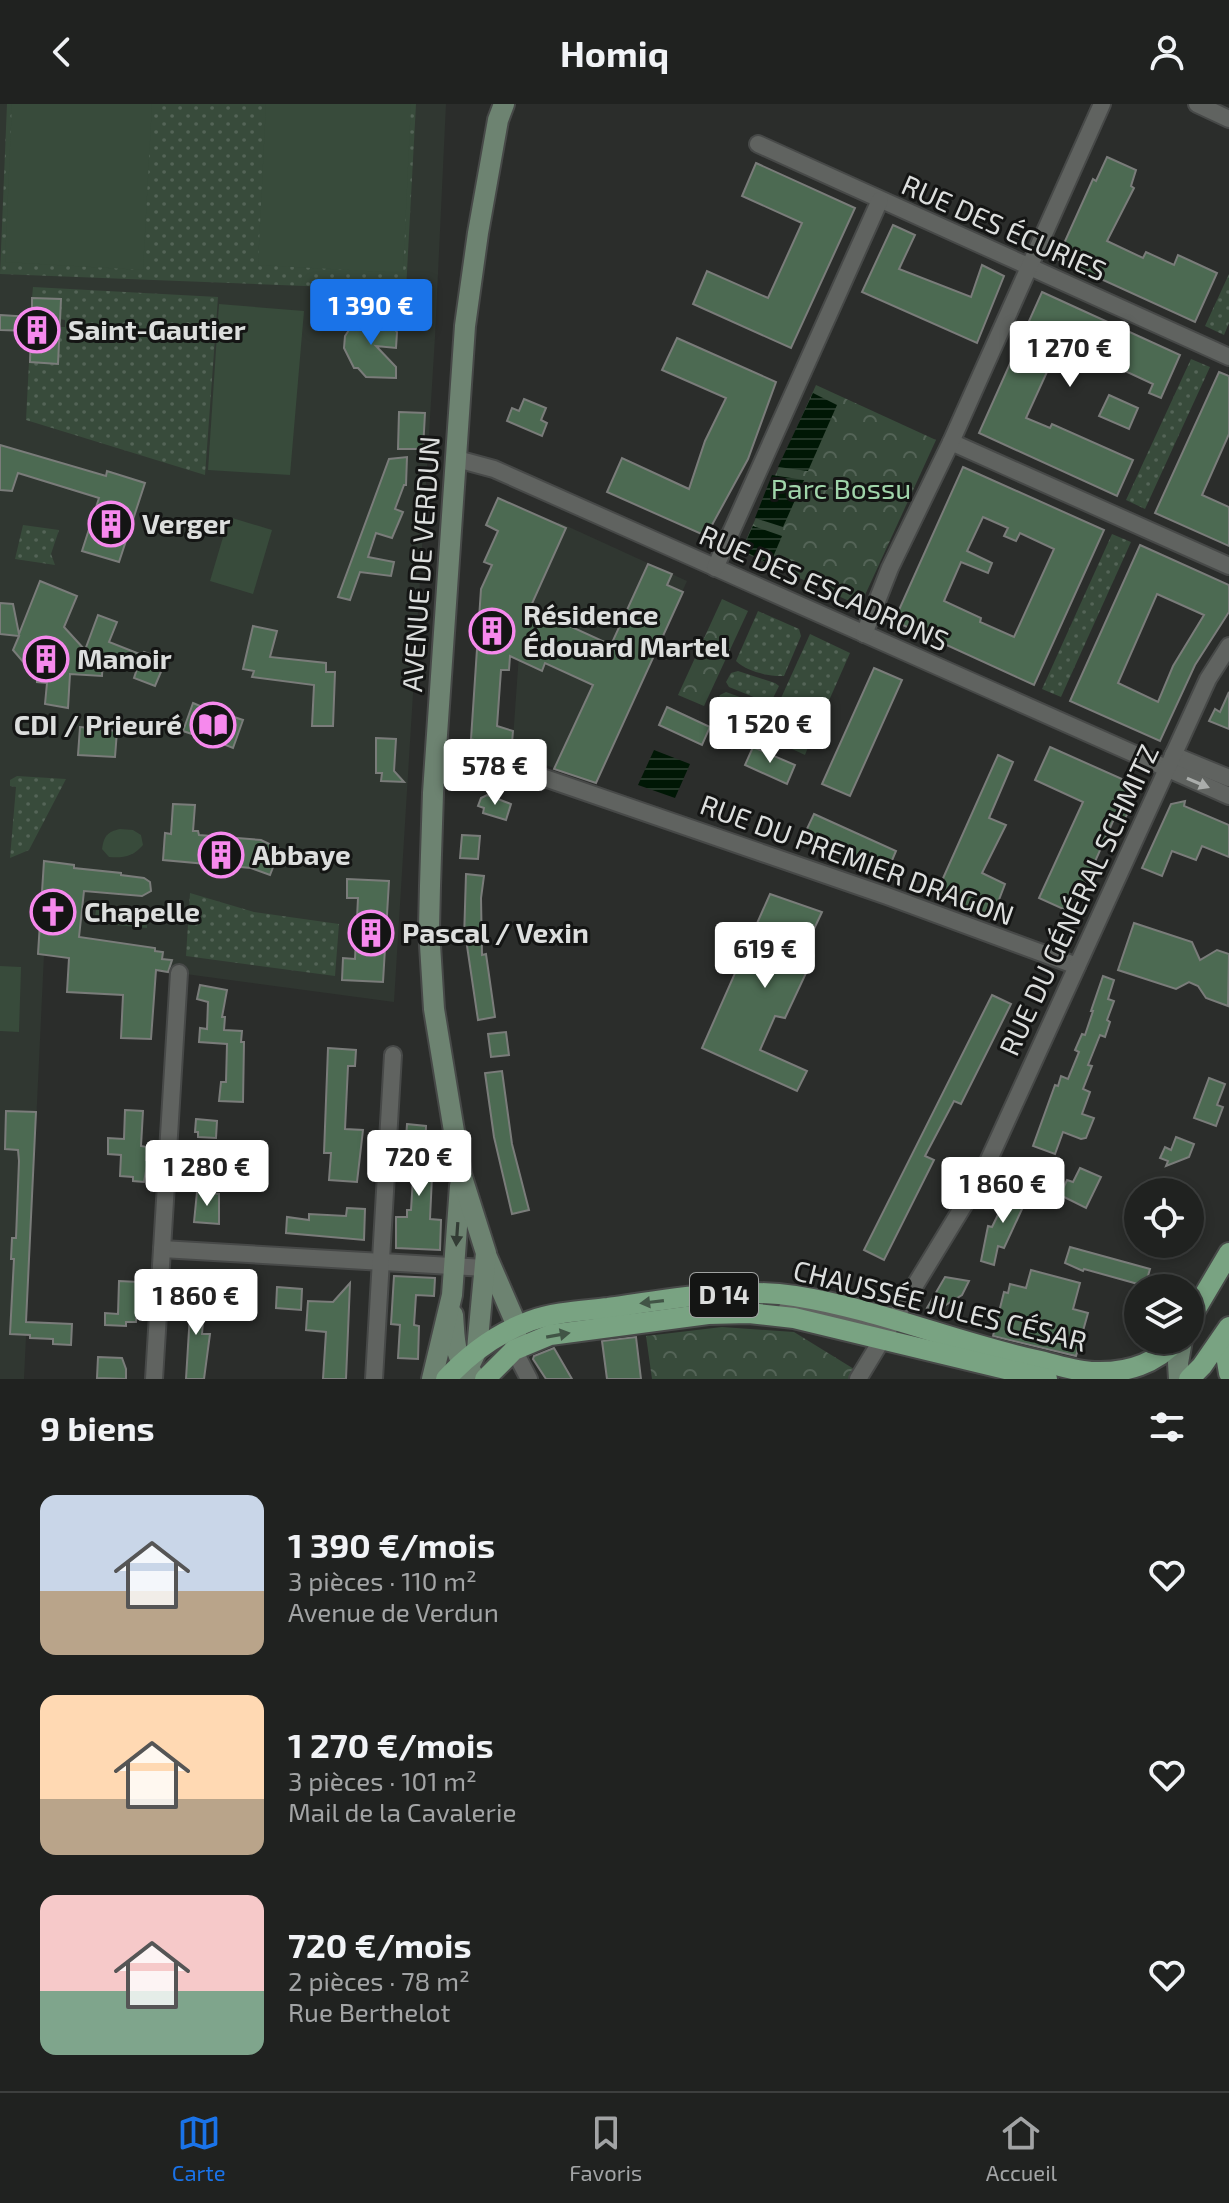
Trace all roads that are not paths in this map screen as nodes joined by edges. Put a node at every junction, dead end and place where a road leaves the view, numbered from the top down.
1 (504, 104) edge
2 (1102, 104) edge
3 (1197, 104) edge
4 (1229, 119) edge
5 (758, 144) dead end
6 (880, 200) junction
7 (1029, 268) junction
8 (1229, 357) edge
9 (951, 442) junction
10 (457, 459) junction
11 (1229, 566) edge
12 (715, 568) junction
13 (864, 634) junction
14 (1229, 646) edge
15 (436, 752) junction
16 (1170, 762) junction
17 (1229, 778) edge
18 (1229, 796) edge
19 (1077, 966) junction
20 (179, 973) dead end
21 (393, 1055) dead end
22 (461, 1174) junction
23 (162, 1249) junction
24 (486, 1261) junction
25 (380, 1262) junction
26 (1224, 1262) edge
27 (454, 1266) junction
28 (452, 1295) junction
29 (1204, 1297) edge
30 (708, 1314) junction
31 (895, 1319) junction
32 (517, 1326) junction
33 (1229, 1327) edge
34 (1229, 1336) edge
35 (881, 1341) junction
36 (981, 1348) junction
37 (1160, 1354) edge
38 (1178, 1354) edge
39 (521, 1365) edge
40 (473, 1370) edge
41 (1092, 1372) junction
42 (1229, 1373) edge
43 (154, 1379) edge
44 (374, 1379) edge
45 (432, 1379) edge
46 (446, 1379) edge
47 (858, 1379) edge
48 (1047, 1379) edge
49 (1122, 1379) edge
50 (1179, 1379) edge
51 (1189, 1379) edge

1 - 10 main road, AVENUE DE VERDUN
2 - 7 street
3 - 4 street
5 - 6 street, RUE DES ÉCURIES
6 - 7 street, RUE DES ÉCURIES
6 - 12 street
7 - 8 street, RUE DES ÉCURIES
7 - 9 street
9 - 11 street
9 - 13 street
10 - 12 street, RUE DES ESCADRONS
10 - 15 main road, AVENUE DE VERDUN
12 - 13 street, RUE DES ESCADRONS
13 - 16 street, RUE DES ESCADRONS
14 - 16 street, RUE DU GÉNÉRAL SCHMITZ
15 - 19 street, RUE DU PREMIER DRAGON
15 - 22 main road, AVENUE DE VERDUN
16 - 17 street
16 -> 18 street
16 - 19 street, RUE DU GÉNÉRAL SCHMITZ
19 - 31 street, RUE DU GÉNÉRAL SCHMITZ
20 - 23 street
21 - 25 street
22 - 24 main road, AVENUE DE VERDUN
22 -> 27 main road, AVENUE DE VERDUN
23 - 25 street
23 - 43 street
24 - 27 street
24 - 32 main road
24 - 40 main road, AVENUE DE VERDUN
25 - 27 street
25 - 44 street
26 - 29 main road
27 - 28 main road, AVENUE DE VERDUN
28 - 40 main road
28 - 45 main road, AVENUE DE VERDUN
30 - 31 street
30 - 35 main road, CHAUSSÉE JULES CÉSAR / D 14
39 -> 30 main road, CHAUSSÉE JULES CÉSAR / D 14
31 -> 32 main road, CHAUSSÉE JULES CÉSAR / D 14
31 - 35 street, RUE DU GÉNÉRAL SCHMITZ
31 - 36 main road, CHAUSSÉE JULES CÉSAR / D 14
32 - 39 main road
32 - 40 main road, D 14
33 - 51 main road
34 - 42 main road
35 - 36 street
35 - 47 street
35 - 48 main road, CHAUSSÉE JULES CÉSAR / D 14
36 - 41 main road, CHAUSSÉE JULES CÉSAR / D 14
37 - 41 main road
38 - 50 main road
39 - 40 main road, D 14
40 - 46 main road, D 14
41 - 49 main road, CHAUSSÉE JULES CÉSAR / D 14

